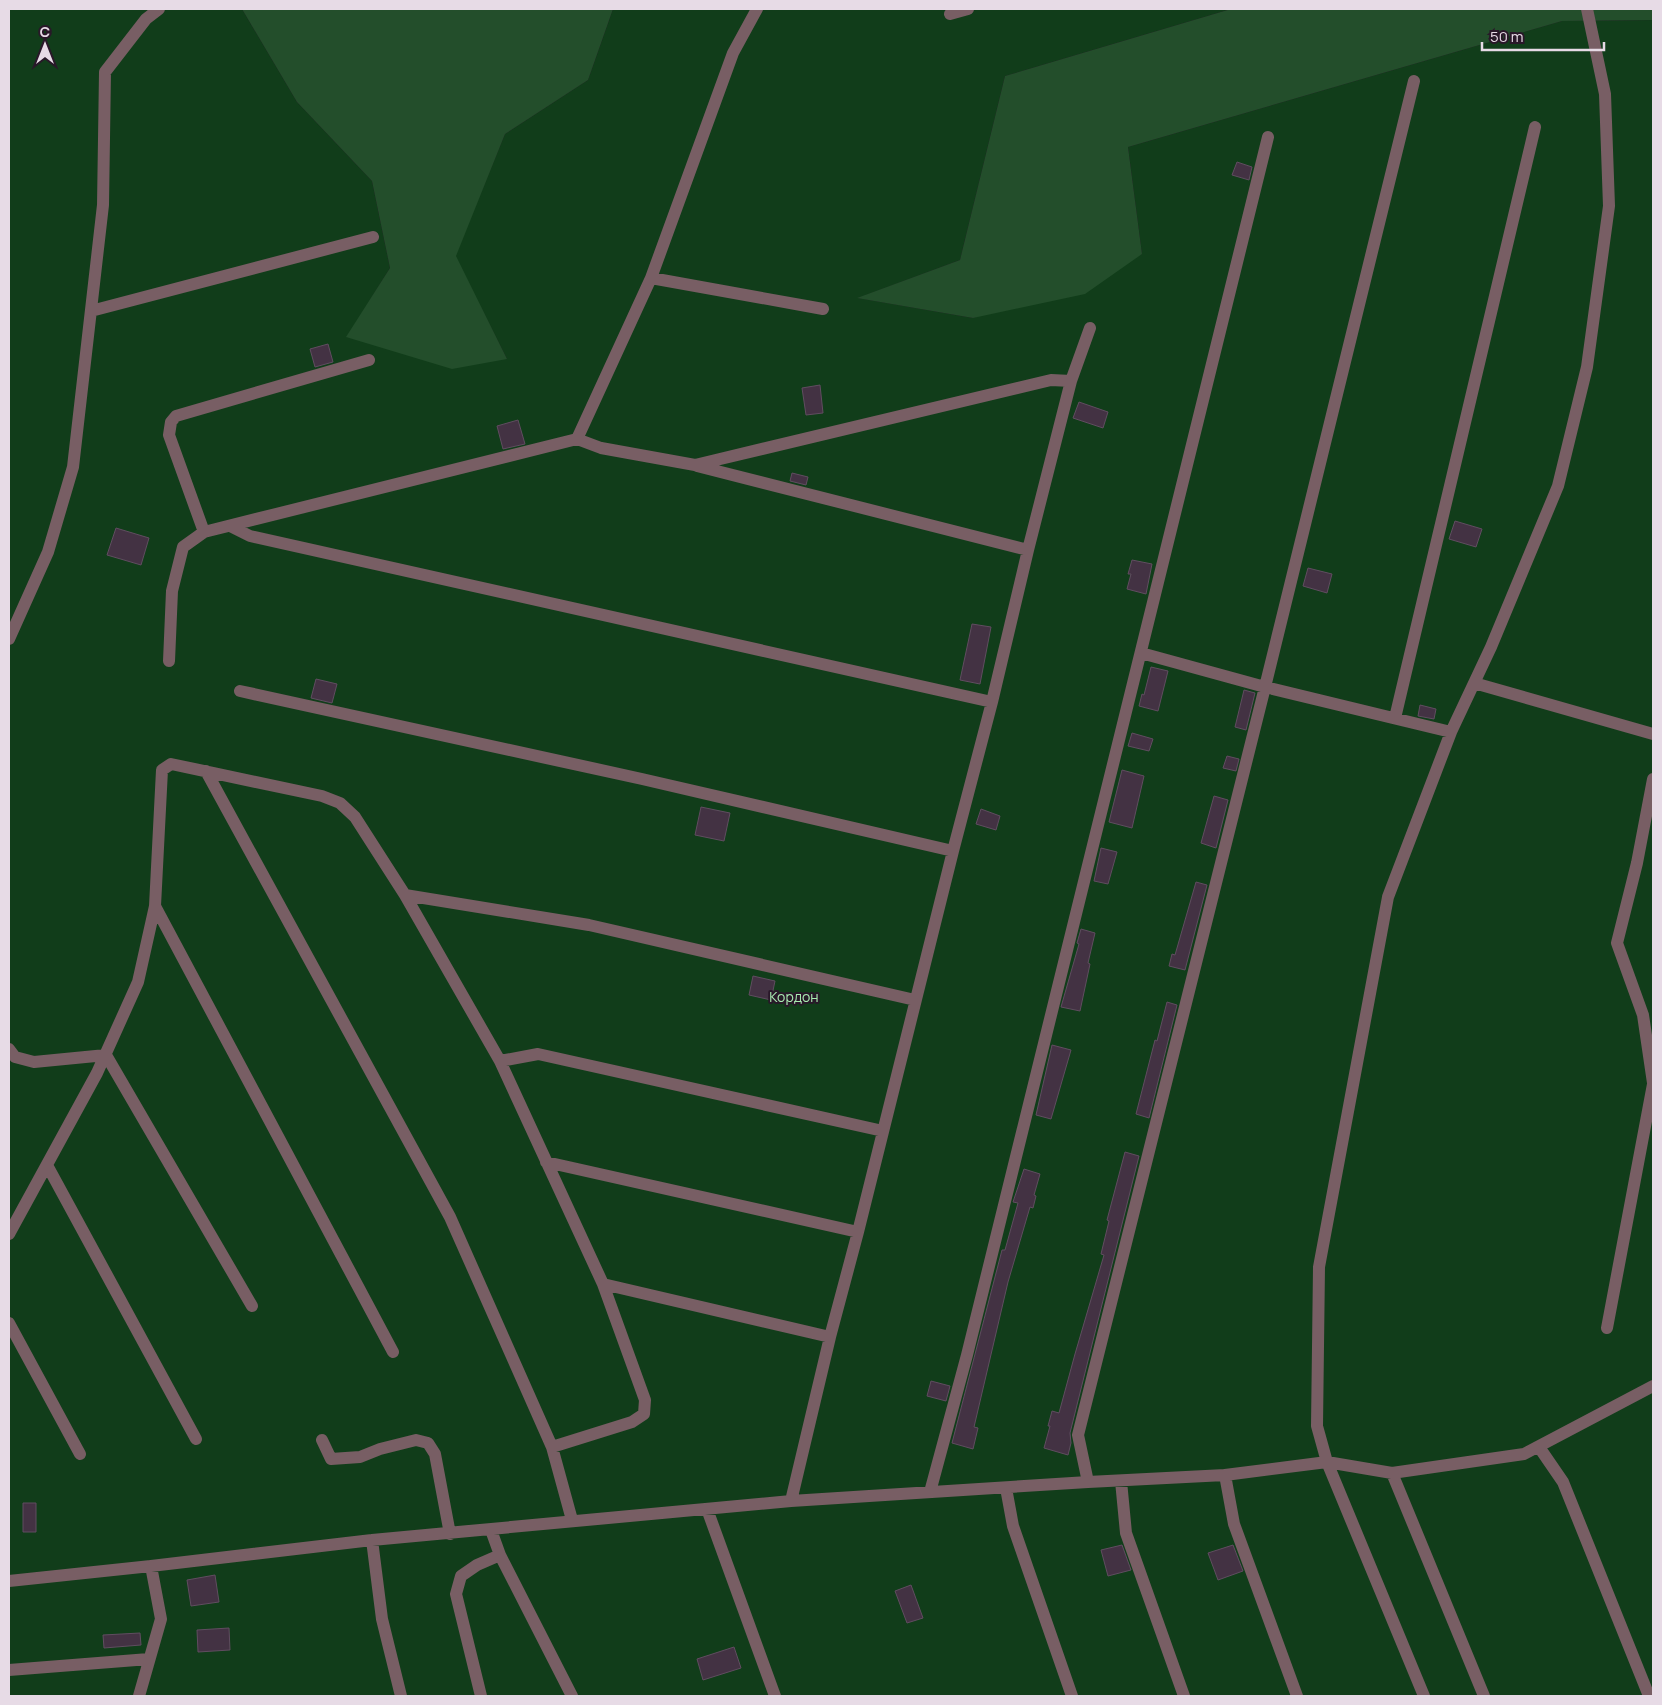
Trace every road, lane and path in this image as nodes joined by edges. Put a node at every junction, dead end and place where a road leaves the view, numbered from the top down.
1 (159, 9) edge
2 (757, 9) edge
3 (968, 9) edge
4 (1587, 9) edge
5 (950, 14) dead end
6 (1414, 80) dead end
7 (1535, 127) dead end
8 (1268, 137) dead end
9 (373, 237) dead end
10 (650, 278) junction
11 (823, 308) dead end
12 (91, 311) junction
13 (1090, 328) dead end
14 (369, 360) dead end
15 (1071, 381) junction
16 (577, 439) junction
17 (695, 465) junction
18 (230, 526) junction
19 (204, 532) junction
20 (1028, 550) junction
21 (9, 639) edge
22 (1141, 653) junction
23 (169, 661) dead end
24 (1474, 683) junction
25 (1265, 687) junction
26 (240, 692) dead end
27 (992, 702) junction
28 (1395, 718) junction
29 (1451, 732) junction
30 (1653, 734) edge
31 (206, 771) junction
32 (1653, 779) edge
33 (953, 851) junction
34 (405, 895) junction
35 (155, 906) junction
36 (916, 1000) junction
37 (9, 1049) edge
38 (106, 1055) junction
39 (500, 1061) junction
40 (1653, 1083) edge
41 (883, 1131) junction
42 (546, 1162) junction
43 (47, 1165) junction
44 (858, 1232) junction
45 (9, 1234) edge
46 (603, 1284) junction
47 (252, 1306) dead end
48 (9, 1323) edge
49 (1607, 1328) dead end
50 (830, 1337) junction
51 (394, 1352) dead end
52 (1653, 1386) edge
53 (196, 1439) dead end
54 (322, 1440) dead end
55 (552, 1447) junction
56 (1539, 1447) junction
57 (80, 1454) dead end
58 (1327, 1462) junction
59 (1392, 1473) junction
60 (1225, 1475) junction
61 (1121, 1481) junction
62 (1088, 1482) junction
63 (1006, 1488) junction
64 (930, 1492) junction
65 (791, 1501) junction
66 (707, 1509) junction
67 (572, 1520) junction
68 (491, 1530) junction
69 (450, 1534) junction
70 (372, 1540) junction
71 (500, 1555) junction
72 (151, 1566) junction
73 (9, 1581) edge
74 (149, 1659) junction
75 (9, 1670) edge
76 (139, 1696) edge
77 (400, 1696) edge
78 (481, 1696) edge
79 (572, 1696) edge
80 (775, 1696) edge
81 (1072, 1696) edge
82 (1184, 1696) edge
83 (1297, 1696) edge
84 (1424, 1696) edge
85 (1484, 1696) edge
86 (1648, 1696) edge

1 - 12 street
2 - 10 street
3 - 5 street
4 - 24 street
6 - 25 street
7 - 28 street
8 - 22 street
9 - 12 street
10 - 11 street
10 - 16 street
12 - 21 street
13 - 15 street
14 - 19 street
15 - 17 street
15 - 20 street
16 - 17 street
16 - 18 street
17 - 20 street
18 - 19 street
18 - 27 street
19 - 23 street
20 - 27 street
22 - 25 street
22 - 64 street
24 - 29 street
24 - 30 street
25 - 28 street
25 - 62 street
26 - 33 street
27 - 33 street
28 - 29 street
29 - 58 street
31 - 34 street
31 - 35 street
31 - 55 street
32 - 40 street
33 - 36 street
34 - 36 street
34 - 39 street
35 - 38 street
35 - 51 street
36 - 41 street
37 - 38 street
38 - 43 street
38 - 47 street
39 - 41 street
39 - 42 street
40 - 49 street
41 - 44 street
42 - 44 street
42 - 46 street
43 - 45 street
43 - 53 street
44 - 50 street
46 - 50 street
46 - 55 street
48 - 57 street
50 - 65 street
52 - 56 street
54 - 69 street
55 - 67 street
56 - 59 street
56 - 86 street
58 - 59 street
58 - 60 street
58 - 84 street
59 - 85 street
60 - 61 street
60 - 83 street
61 - 62 street
61 - 82 street
62 - 63 street
63 - 64 street
63 - 81 street
64 - 65 street
65 - 66 street
66 - 67 street
66 - 80 street
67 - 68 street
68 - 69 street
68 - 71 street
69 - 70 street
70 - 72 street
70 - 77 street
71 - 78 street
71 - 79 street
72 - 73 street
72 - 74 street
74 - 75 street
74 - 76 street

